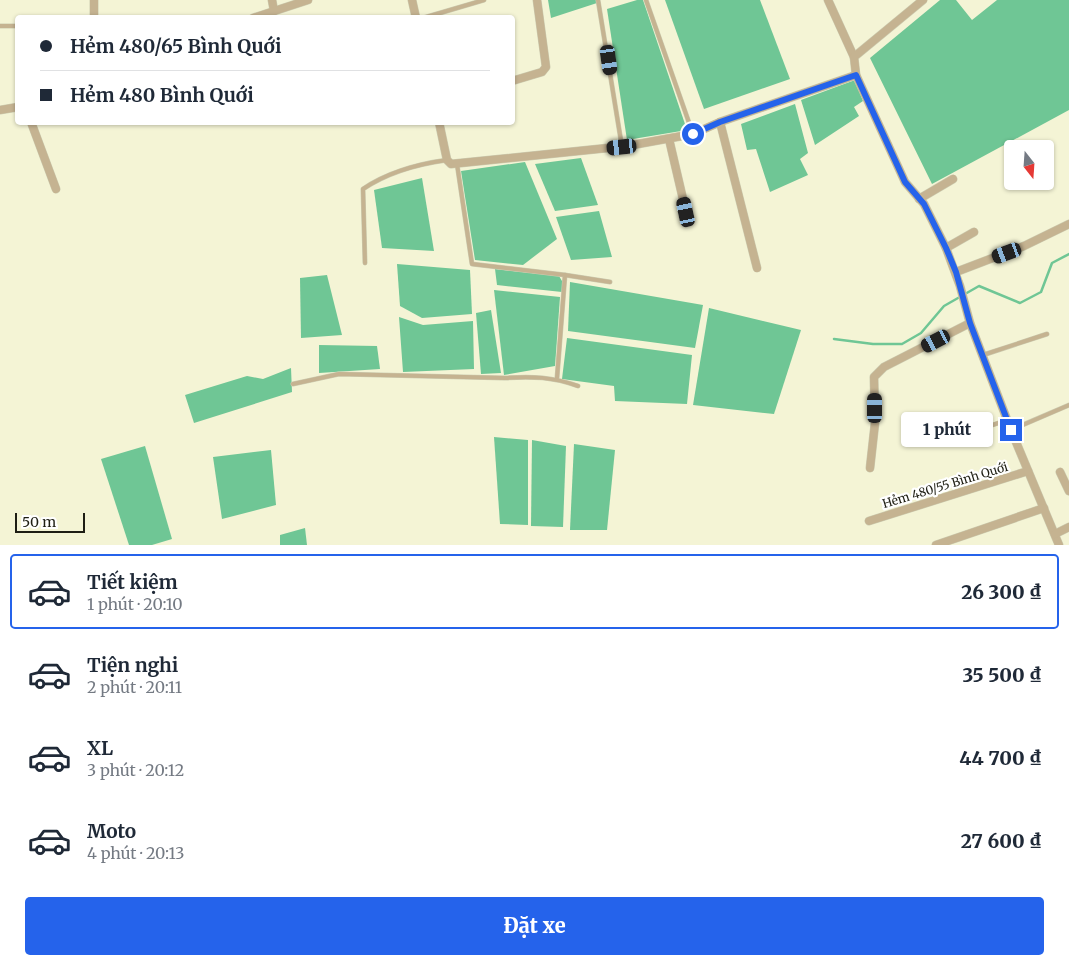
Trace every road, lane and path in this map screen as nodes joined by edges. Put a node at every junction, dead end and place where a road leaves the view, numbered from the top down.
1 (94, 0) edge
2 (272, 0) edge
3 (308, 0) edge
4 (412, 0) edge
5 (484, 0) edge
6 (537, 0) edge
7 (598, 0) edge
8 (646, 0) edge
9 (828, 0) edge
10 (923, 0) edge
11 (274, 11) junction
12 (94, 15) edge
13 (262, 15) edge
14 (415, 15) edge
15 (433, 15) edge
16 (0, 26) edge
17 (15, 26) edge
18 (854, 57) junction
19 (856, 75) junction
20 (515, 80) edge
21 (15, 108) edge
22 (0, 110) edge
23 (720, 122) junction
24 (33, 125) edge
25 (440, 125) edge
26 (693, 134) junction
27 (669, 138) junction
28 (622, 147) junction
29 (447, 160) junction
30 (457, 164) junction
31 (953, 179) dead end
32 (56, 189) dead end
33 (919, 199) junction
34 (686, 212) dead end
35 (1069, 224) edge
36 (974, 232) dead end
37 (946, 248) junction
38 (365, 263) dead end
39 (757, 268) dead end
40 (956, 272) junction
41 (565, 275) junction
42 (610, 282) dead end
43 (970, 323) junction
44 (1047, 334) dead end
45 (983, 355) junction
46 (556, 378) junction
47 (293, 384) dead end
48 (578, 386) dead end
49 (1069, 405) edge
50 (1007, 420) junction
51 (981, 429) dead end
52 (1011, 430) junction
53 (870, 468) dead end
54 (1028, 471) junction
55 (1060, 472) dead end
56 (1069, 490) edge
57 (1044, 508) junction
58 (869, 520) dead end
59 (1069, 527) edge
60 (1054, 534) junction
61 (936, 545) edge
62 (1059, 545) edge

1 - 12 street
2 - 11 street
3 - 11 street
4 - 14 street
5 - 15 lane
6 - 20 street
7 - 28 lane
8 - 26 lane
9 - 18 street
10 - 18 street
11 - 13 street
16 - 17 lane
18 - 19 street
19 - 23 street
19 - 33 street
21 - 22 street
23 - 26 street
23 - 39 street
24 - 32 street
25 - 29 street
26 - 27 street
27 - 28 street
27 - 34 street
28 - 30 street
29 - 30 street
29 - 38 lane
30 - 41 lane
31 - 33 street
33 - 37 street
35 - 40 street
36 - 37 street
37 - 40 street
40 - 43 street
41 - 42 lane
41 - 46 lane
43 - 45 street
43 - 53 street
44 - 45 lane
45 - 50 street
46 - 47 lane
46 - 48 lane
49 - 52 lane
50 - 51 lane
50 - 52 street
52 - 54 street
54 - 57 street
54 - 58 street, Hẻm 480/55 Bình Quới
55 - 56 street
57 - 60 street
57 - 61 street
59 - 60 street
60 - 62 street

